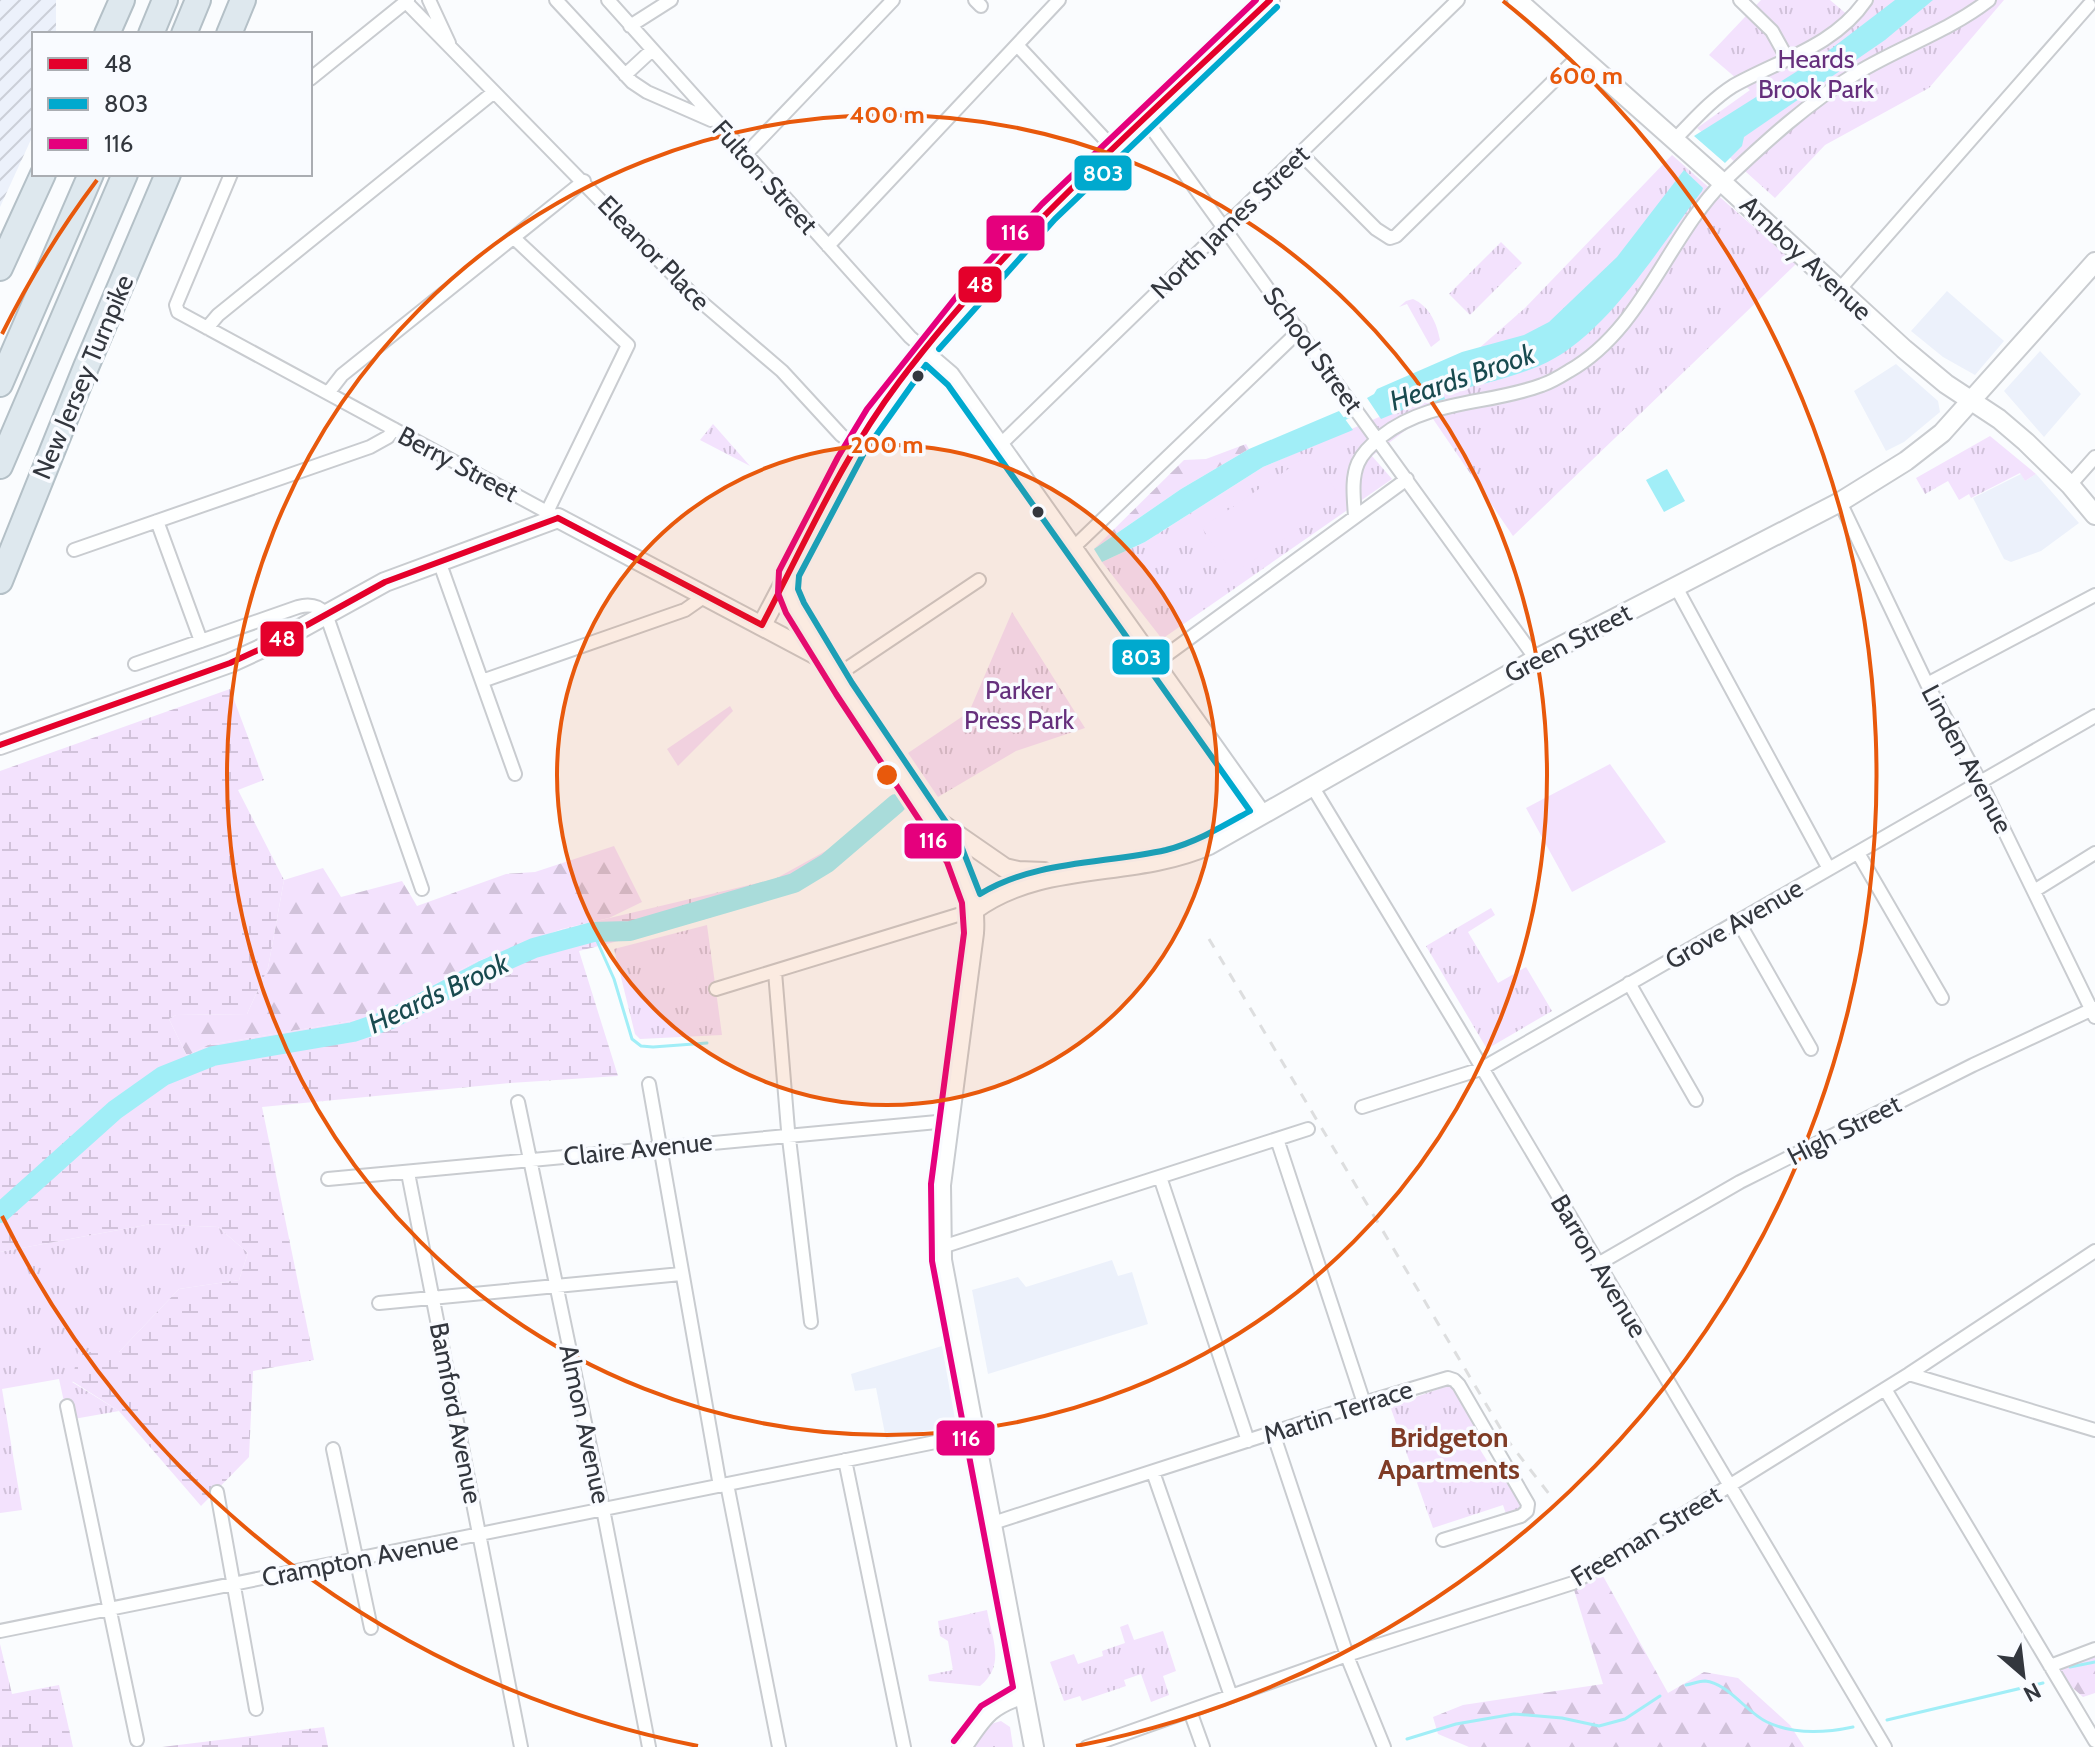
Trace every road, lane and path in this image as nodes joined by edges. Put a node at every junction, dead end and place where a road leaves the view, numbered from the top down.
1 (122, 0) edge
2 (165, 0) edge
3 (198, 0) edge
4 (243, 0) edge
5 (429, 0) edge
6 (556, 0) edge
7 (608, 0) edge
8 (671, 0) edge
9 (893, 0) edge
10 (1059, 0) edge
11 (1270, 0) edge
12 (1458, 0) edge
13 (1517, 0) edge
14 (1740, 0) edge
15 (1866, 0) edge
16 (1989, 0) edge
17 (407, 1) edge
18 (2088, 5) edge
19 (630, 26) junction
20 (108, 32) edge
21 (152, 32) edge
22 (185, 32) edge
23 (230, 32) edge
24 (1017, 45) junction
25 (652, 50) junction
26 (457, 55) junction
27 (1579, 56) junction
28 (1787, 58) junction
29 (625, 75) junction
30 (312, 77) edge
31 (494, 92) junction
32 (1145, 119) junction
33 (725, 133) junction
34 (1680, 145) junction
35 (1114, 149) junction
36 (1300, 153) junction
37 (745, 155) junction
38 (42, 176) edge
39 (90, 176) edge
40 (124, 176) edge
41 (167, 176) edge
42 (230, 176) edge
43 (1718, 179) junction
44 (584, 181) junction
45 (1224, 228) junction
46 (514, 238) junction
47 (828, 246) junction
48 (2095, 262) edge
49 (0, 268) edge
50 (1839, 290) junction
51 (207, 328) junction
52 (1300, 330) junction
53 (925, 350) junction
54 (0, 384) edge
55 (33, 390) junction
56 (328, 393) junction
57 (1971, 401) junction
58 (394, 429) junction
59 (1378, 439) junction
60 (1002, 443) junction
61 (856, 446) junction
62 (2095, 457) edge
63 (0, 466) edge
64 (1407, 479) junction
65 (0, 483) edge
66 (2070, 485) junction
67 (1840, 502) junction
68 (552, 515) junction
69 (2095, 515) edge
70 (1355, 517) junction
71 (157, 521) junction
72 (1075, 546) junction
73 (74, 550) dead end
74 (439, 561) junction
75 (789, 573) junction
76 (979, 580) dead end
77 (0, 581) edge
78 (1676, 587) junction
79 (2095, 595) edge
80 (705, 596) junction
81 (326, 614) junction
82 (762, 625) junction
83 (201, 641) junction
84 (1536, 659) junction
85 (1157, 662) junction
86 (135, 664) dead end
87 (831, 668) junction
88 (482, 681) junction
89 (1927, 684) junction
90 (2095, 716) edge
91 (0, 745) edge
92 (515, 774) dead end
93 (1981, 783) junction
94 (1312, 786) junction
95 (1265, 814) junction
96 (931, 817) junction
97 (1858, 853) junction
98 (2095, 853) edge
99 (1829, 869) junction
100 (1079, 872) junction
101 (422, 889) dead end
102 (2034, 891) junction
103 (974, 910) junction
104 (1738, 921) junction
105 (775, 972) junction
106 (1629, 983) junction
107 (716, 989) dead end
108 (1942, 998) dead end
109 (2094, 1011) edge
110 (1811, 1049) dead end
111 (1481, 1069) junction
112 (649, 1084) dead end
113 (1696, 1100) dead end
114 (518, 1102) dead end
115 (1362, 1107) dead end
116 (948, 1121) junction
117 (1308, 1129) dead end
118 (789, 1134) junction
119 (1277, 1139) junction
120 (658, 1148) junction
121 (529, 1160) junction
122 (408, 1173) junction
123 (1160, 1177) junction
124 (328, 1179) dead end
125 (942, 1247) junction
126 (2095, 1251) edge
127 (1598, 1264) junction
128 (681, 1274) junction
129 (556, 1287) junction
130 (433, 1299) junction
131 (379, 1303) dead end
132 (811, 1322) dead end
133 (1909, 1374) junction
134 (1885, 1389) junction
135 (1364, 1403) junction
136 (67, 1406) dead end
137 (2095, 1430) edge
138 (1273, 1433) junction
139 (975, 1434) junction
140 (1248, 1441) junction
141 (333, 1449) dead end
142 (845, 1460) junction
143 (1153, 1472) junction
144 (724, 1485) junction
145 (1730, 1486) junction
146 (217, 1492) dead end
147 (603, 1509) junction
148 (993, 1523) junction
149 (480, 1534) junction
150 (1443, 1540) dead end
151 (357, 1559) junction
152 (233, 1585) junction
153 (109, 1610) junction
154 (371, 1628) dead end
155 (0, 1631) edge
156 (2095, 1649) edge
157 (1347, 1655) junction
158 (2050, 1666) junction
159 (1024, 1694) junction
160 (1231, 1696) junction
161 (256, 1709) dead end
162 (1190, 1711) junction
163 (137, 1740) dead end
164 (2095, 1741) edge
165 (521, 1747) edge
166 (649, 1747) edge
167 (779, 1747) edge
168 (904, 1747) edge
169 (962, 1747) edge
170 (1034, 1747) edge
171 (1087, 1747) edge
172 (1203, 1747) edge
173 (1384, 1747) edge
174 (1885, 1747) edge

1 - 20 highway
2 - 21 highway
3 - 22 highway
4 - 23 highway
5 - 26 street, Eleanor Place
6 - 29 street
7 - 19 street, Fulton Street
8 - 19 street
9 - 37 street
10 - 24 street
11 - 32 main road
12 - 36 street, North James Street
13 - 27 main road, Amboy Avenue
14 - 28 street
15 - 28 street
16 - 43 street
17 - 26 street, Eleanor Place
17 - 30 street
18 - 50 street
19 - 25 street, Fulton Street
24 - 35 street
24 - 47 street
25 - 29 street
25 - 33 street, Fulton Street
26 - 31 street, Eleanor Place
27 - 34 main road, Amboy Avenue
27 - 36 street
28 - 34 street
29 - 33 street
31 - 44 street, Eleanor Place
31 - 51 street
32 - 35 main road
32 - 45 street, School Street
33 - 37 street, Fulton Street
34 - 43 main road, Amboy Avenue
35 - 53 main road
36 - 45 street, North James Street
37 - 47 street, Fulton Street
38 - 49 highway
39 - 54 highway
40 - 55 highway, New Jersey Turnpike
41 - 77 highway, New Jersey Turnpike
42 - 51 street, Berry Street
43 - 50 main road, Amboy Avenue
43 - 59 street
44 - 46 street
44 - 61 street, Eleanor Place
45 - 52 street, School Street
45 - 60 street, North James Street
46 - 56 street
46 - 68 street
47 - 53 street, Fulton Street
48 - 57 main road, Green Street
50 - 57 main road, Amboy Avenue
51 - 56 street, Berry Street
52 - 59 street, School Street
52 - 72 street
53 - 60 street, Fulton Street
53 - 61 main road
55 - 63 highway, New Jersey Turnpike
55 - 65 highway
56 - 58 street, Berry Street
57 - 66 main road, Amboy Avenue
57 - 67 main road, Green Street
58 - 68 street, Berry Street
58 - 71 street
59 - 64 street, School Street
59 - 70 street
60 - 72 street, Fulton Street
61 - 75 main road
62 - 66 street
64 - 70 street
64 - 84 street, School Street
66 - 69 main road, Amboy Avenue
67 - 78 main road, Green Street
67 - 89 street, Linden Avenue
68 - 74 main road
68 - 80 main road, Berry Street
70 - 85 street
71 - 73 street
71 - 83 street
72 - 85 street, Fulton Street
74 - 81 main road
74 - 88 street
75 - 82 main road
75 - 87 main road
76 - 87 street
78 - 84 main road, Green Street
78 - 99 street
79 - 89 street
80 - 82 main road, Berry Street
80 - 88 street
81 - 83 street
81 - 91 main road
81 - 101 street
82 - 87 main road, Berry Street
83 - 86 street
84 - 94 main road, Green Street
85 - 95 street, Fulton Street
87 - 96 main road
88 - 92 street
89 - 93 street, Linden Avenue
90 - 93 street, Grove Avenue
93 - 97 street, Grove Avenue
93 - 102 street, Linden Avenue
94 - 95 main road, Green Street
94 - 111 street, Barron Avenue
95 - 100 main road, Green Street
96 - 100 main road
96 - 103 main road
97 - 99 street, Grove Avenue
97 - 108 street
98 - 102 street
99 - 104 street, Grove Avenue
100 - 103 main road, Green Street
102 - 109 street, Linden Avenue
103 - 105 street
103 - 116 main road
104 - 106 street, Grove Avenue
104 - 110 street
105 - 107 street
105 - 118 street
106 - 111 street, Grove Avenue
106 - 113 street
109 - 127 street, High Street
111 - 115 street, Grove Avenue
111 - 127 street, Barron Avenue
112 - 120 street
114 - 121 street, Almon Avenue
116 - 118 street, Claire Avenue
116 - 125 main road
117 - 119 street
118 - 120 street, Claire Avenue
118 - 132 street
119 - 123 street
119 - 135 street
120 - 121 street, Claire Avenue
120 - 128 street
121 - 122 street, Claire Avenue
121 - 129 street, Almon Avenue
122 - 124 street, Claire Avenue
122 - 130 street, Bamford Avenue
123 - 125 street
123 - 140 street
125 - 139 main road
126 - 133 street, Freeman Street
127 - 145 street, Barron Avenue
128 - 129 street
128 - 144 street
129 - 130 street
129 - 147 street, Almon Avenue
130 - 131 street
130 - 149 street, Bamford Avenue
133 - 134 street, Freeman Street
133 - 137 street
134 - 145 street, Freeman Street
134 - 158 street
135 - 138 street, Martin Terrace
135 - 150 street, Martin Terrace
136 - 153 street
138 - 140 street, Martin Terrace
138 - 157 street
139 - 142 street, Crampton Avenue
139 - 148 main road
140 - 143 street, Martin Terrace
141 - 151 street
142 - 144 street, Crampton Avenue
142 - 168 street
143 - 148 street, Martin Terrace
143 - 160 street
144 - 147 street, Crampton Avenue
144 - 167 street
145 - 157 street, Freeman Street
145 - 174 street, Barron Avenue
146 - 152 street
147 - 149 street, Crampton Avenue
147 - 166 street, Almon Avenue
148 - 159 main road
149 - 151 street, Crampton Avenue
149 - 165 street, Bamford Avenue
151 - 152 street, Crampton Avenue
151 - 154 street
152 - 153 street, Crampton Avenue
152 - 161 street
153 - 155 street, Crampton Avenue
153 - 163 street
156 - 158 street
157 - 160 street, Freeman Street
157 - 173 street
158 - 164 street
159 - 169 main road
159 - 170 main road
160 - 162 street, Freeman Street
162 - 171 street, Freeman Street
162 - 172 street

